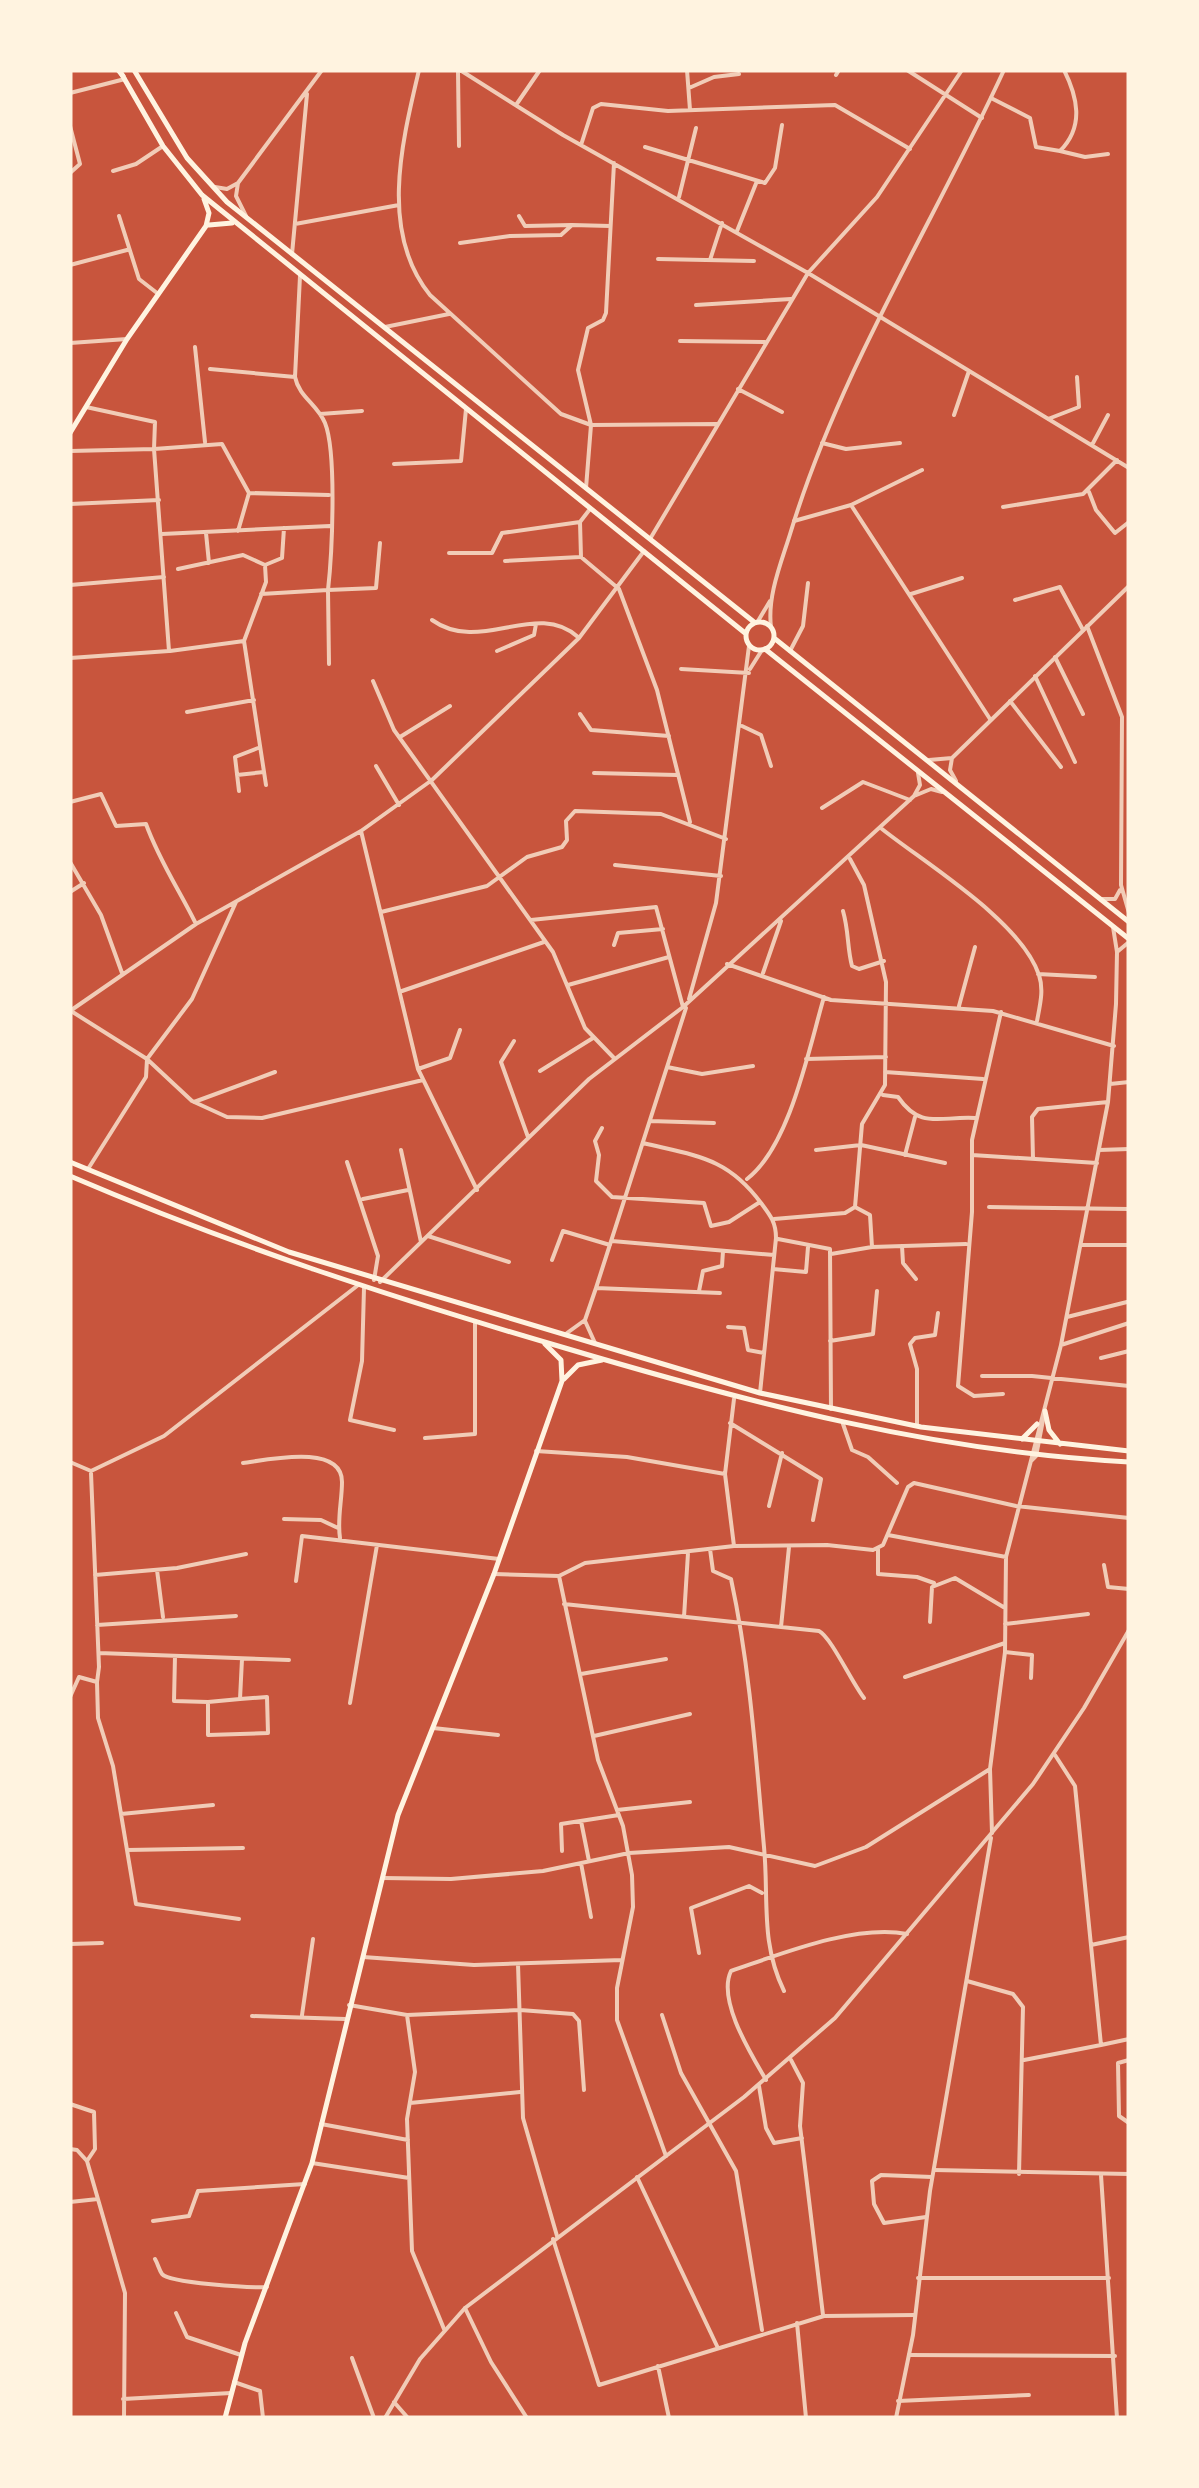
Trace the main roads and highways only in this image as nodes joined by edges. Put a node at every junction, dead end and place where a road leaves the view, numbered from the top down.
1 (134, 70) edge
2 (121, 74) edge
3 (202, 195) junction
4 (234, 223) junction
5 (206, 226) junction
6 (433, 366) junction
7 (426, 376) junction
8 (70, 433) edge
9 (756, 622) junction
10 (745, 633) junction
11 (774, 638) junction
12 (764, 650) junction
13 (1129, 922) edge
14 (1129, 941) edge
15 (70, 1162) edge
16 (72, 1178) edge
17 (289, 1252) junction
18 (285, 1262) junction
19 (541, 1341) junction
20 (605, 1360) junction
21 (562, 1381) junction
22 (1044, 1411) road end
23 (1038, 1424) road end
24 (1020, 1441) junction
25 (1062, 1446) junction
26 (1129, 1451) edge
27 (1129, 1462) edge
28 (225, 2418) edge

1 - 6 main road
2 - 3 main road
3 - 4 main road
3 - 5 main road
4 - 5 main road
4 - 7 main road
5 - 8 main road
6 - 7 main road
6 - 9 main road
7 - 10 main road
9 - 10 main road
9 - 11 main road
10 - 12 main road
11 - 12 main road
11 - 13 main road
12 - 14 main road
15 - 17 main road
16 - 18 main road
17 - 18 main road
17 - 24 main road
18 - 19 main road
19 - 20 main road
19 - 21 main road
20 - 21 main road
20 - 27 main road
21 - 28 main road
22 - 25 main road
23 - 24 main road
24 - 25 main road
25 - 26 main road

